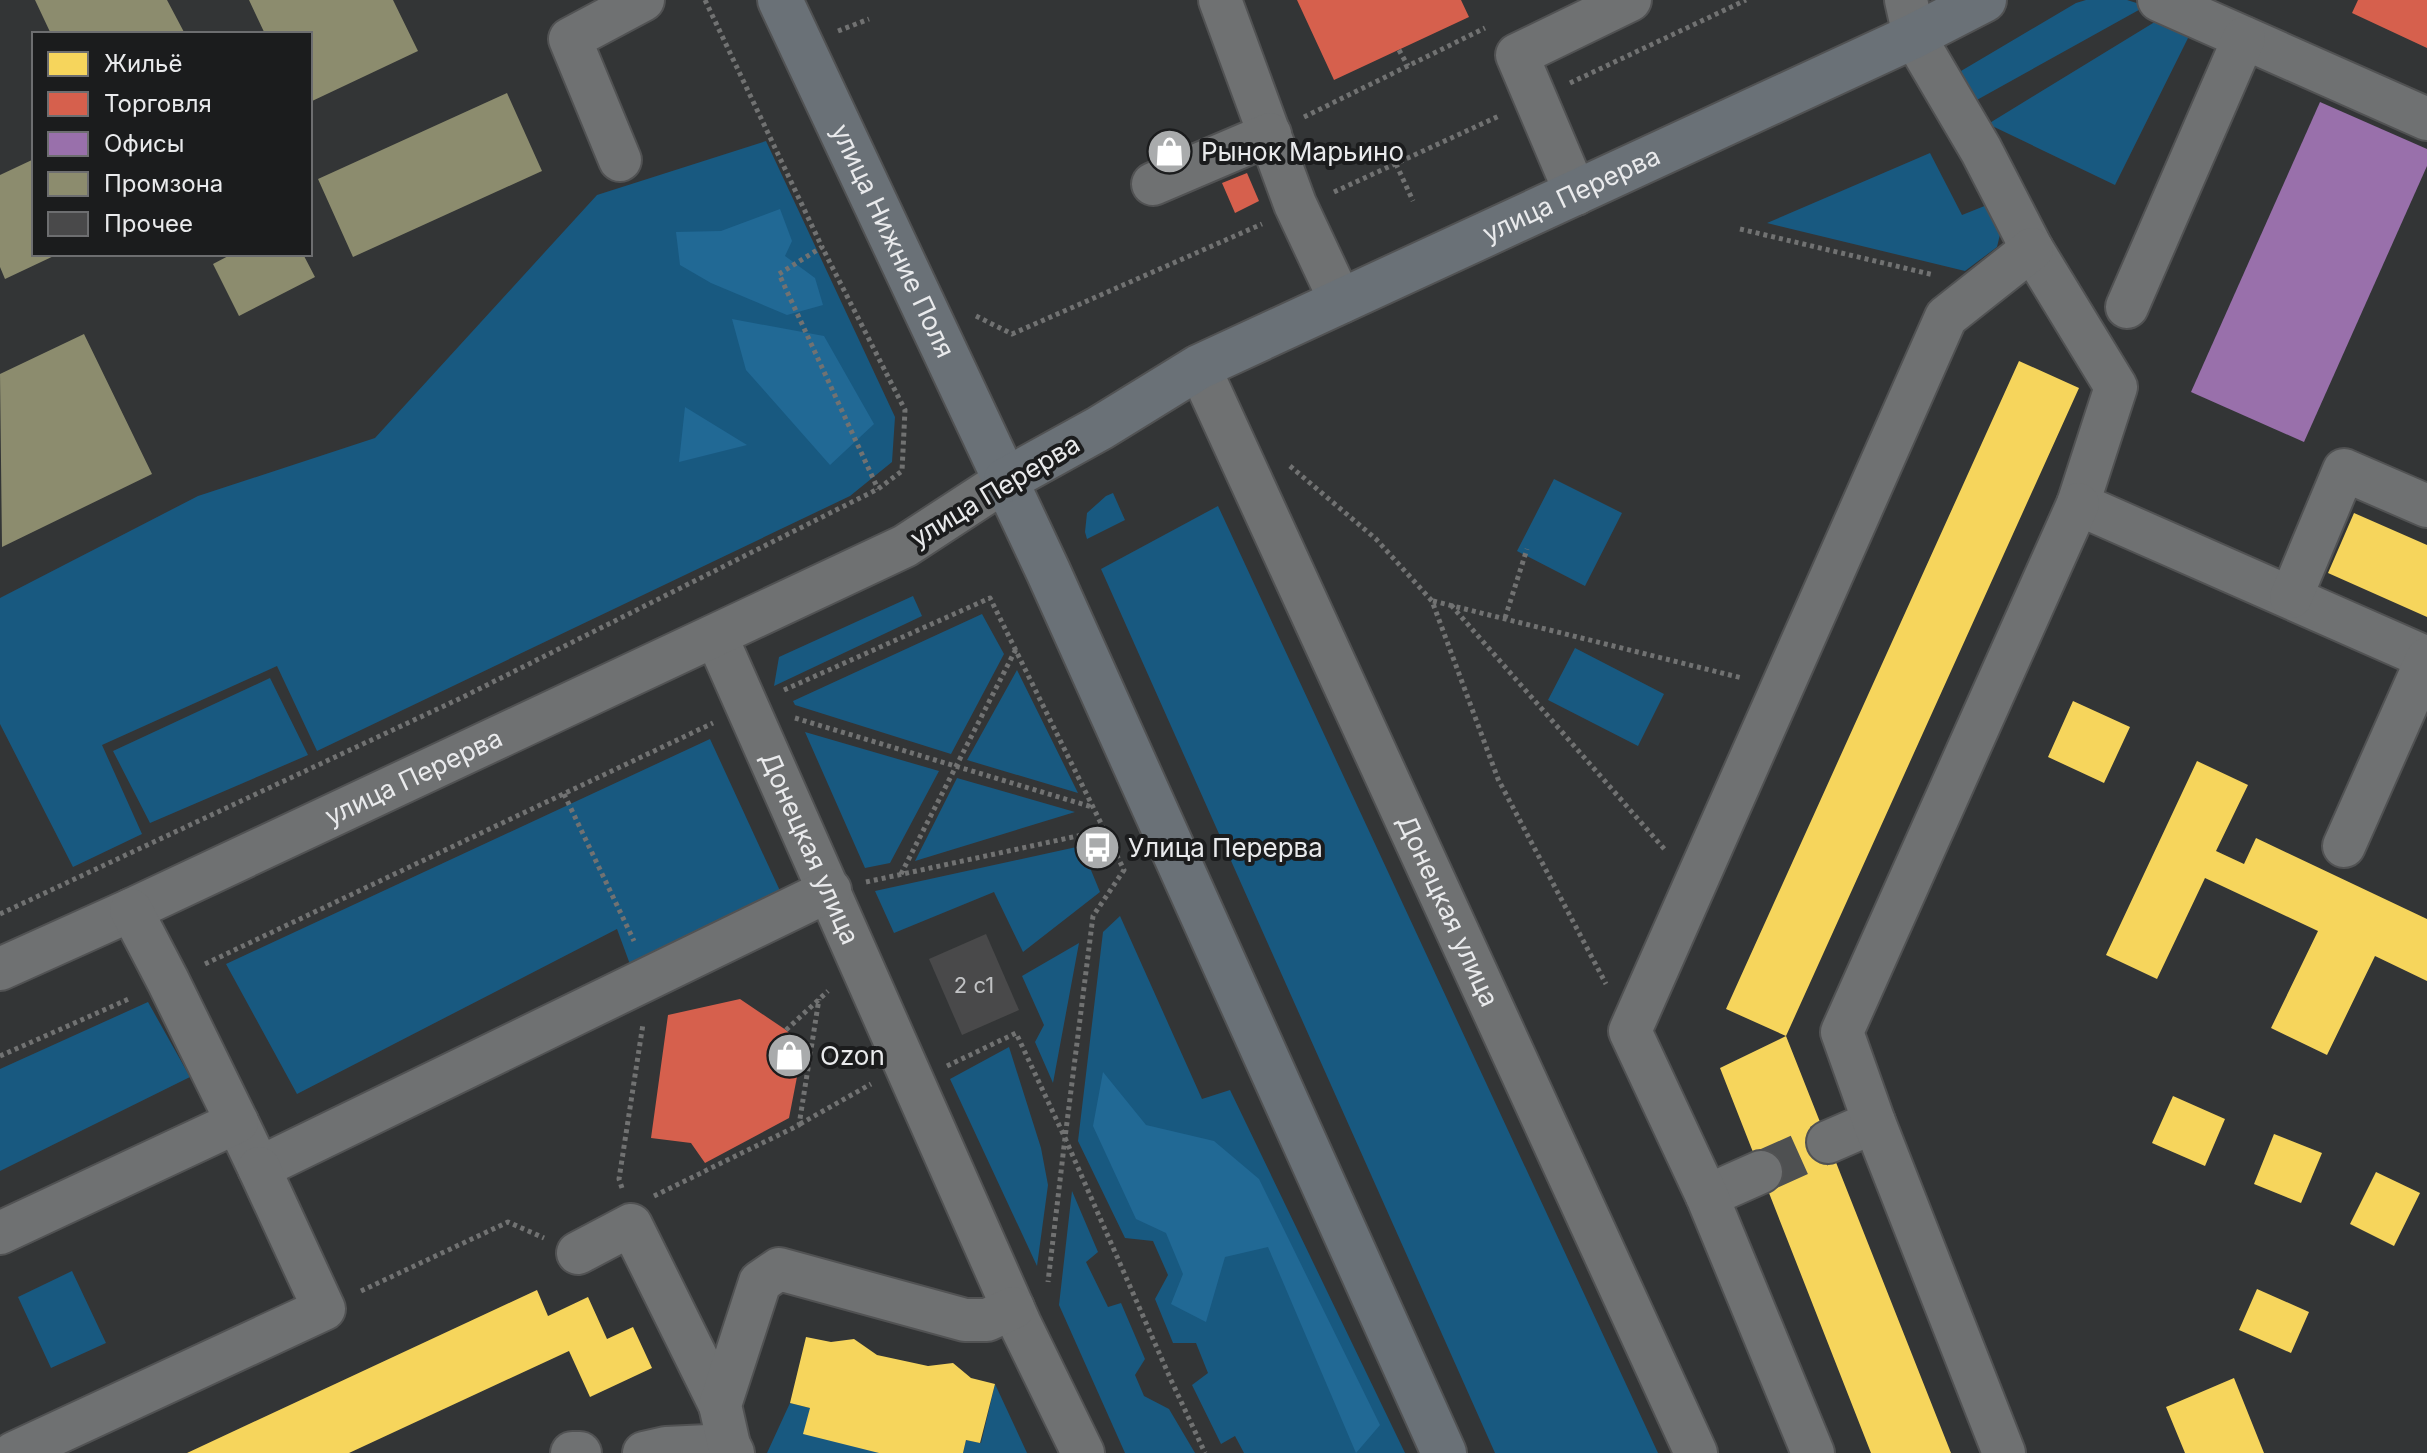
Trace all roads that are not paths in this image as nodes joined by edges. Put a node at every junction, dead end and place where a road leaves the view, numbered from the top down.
1 (643, 0) edge
2 (780, 0) edge
3 (1220, 0) edge
4 (1630, 0) edge
5 (1984, 0) edge
6 (2159, 0) edge
7 (1910, 18) edge
8 (2244, 38) junction
9 (2427, 119) edge
10 (1270, 134) junction
11 (620, 160) dead end
12 (1153, 184) dead end
13 (1576, 194) junction
14 (2032, 249) junction
15 (1341, 302) junction
16 (2127, 307) dead end
17 (1199, 367) junction
18 (1006, 480) junction
19 (2078, 504) junction
20 (2427, 506) edge
21 (2291, 597) junction
22 (716, 636) junction
23 (2427, 659) edge
24 (2344, 846) dead end
25 (830, 890) junction
26 (131, 910) junction
27 (0, 969) edge
28 (237, 1122) junction
29 (1874, 1122) junction
30 (1828, 1142) tunnel mouth
31 (259, 1168) junction
32 (1761, 1172) tunnel mouth
33 (1707, 1196) junction
34 (0, 1233) edge
35 (578, 1253) road end
36 (1017, 1316) junction
37 (720, 1405) junction
38 (713, 1450) edge
39 (14, 1453) edge
40 (572, 1453) edge
41 (580, 1453) edge
42 (644, 1453) edge
43 (1083, 1453) edge
44 (1444, 1453) edge
45 (1696, 1453) edge
46 (1813, 1453) edge
47 (2004, 1453) edge

1 - 11 street
2 - 18 main road, улица Нижние Поля
3 - 10 street
4 - 13 street
5 - 7 main road, улица Перерва
6 - 8 street
7 - 13 main road, улица Перерва
7 - 14 street
8 - 9 street
8 - 16 street
10 - 12 street
10 - 15 street
13 - 15 main road, улица Перерва
14 - 19 street
14 - 33 street
15 - 17 main road, улица Перерва
17 - 18 main road, улица Перерва
17 - 45 street, Донецкая улица
18 - 22 street, улица Перерва
18 - 44 main road
19 - 21 street
19 - 29 street
20 - 21 street
21 - 23 street
22 - 25 street, Донецкая улица
22 - 26 street, улица Перерва
23 - 24 street
25 - 31 street
25 - 36 street, Донецкая улица
26 - 27 street, улица Перерва
26 - 28 street
28 - 31 street
28 - 34 street
29 - 30 street
29 - 47 street
31 - 39 street
32 - 33 street
33 - 46 street
35 - 37 street
36 - 37 street
36 - 43 street, Донецкая улица
37 - 38 street
38 - 42 street
40 - 41 street

